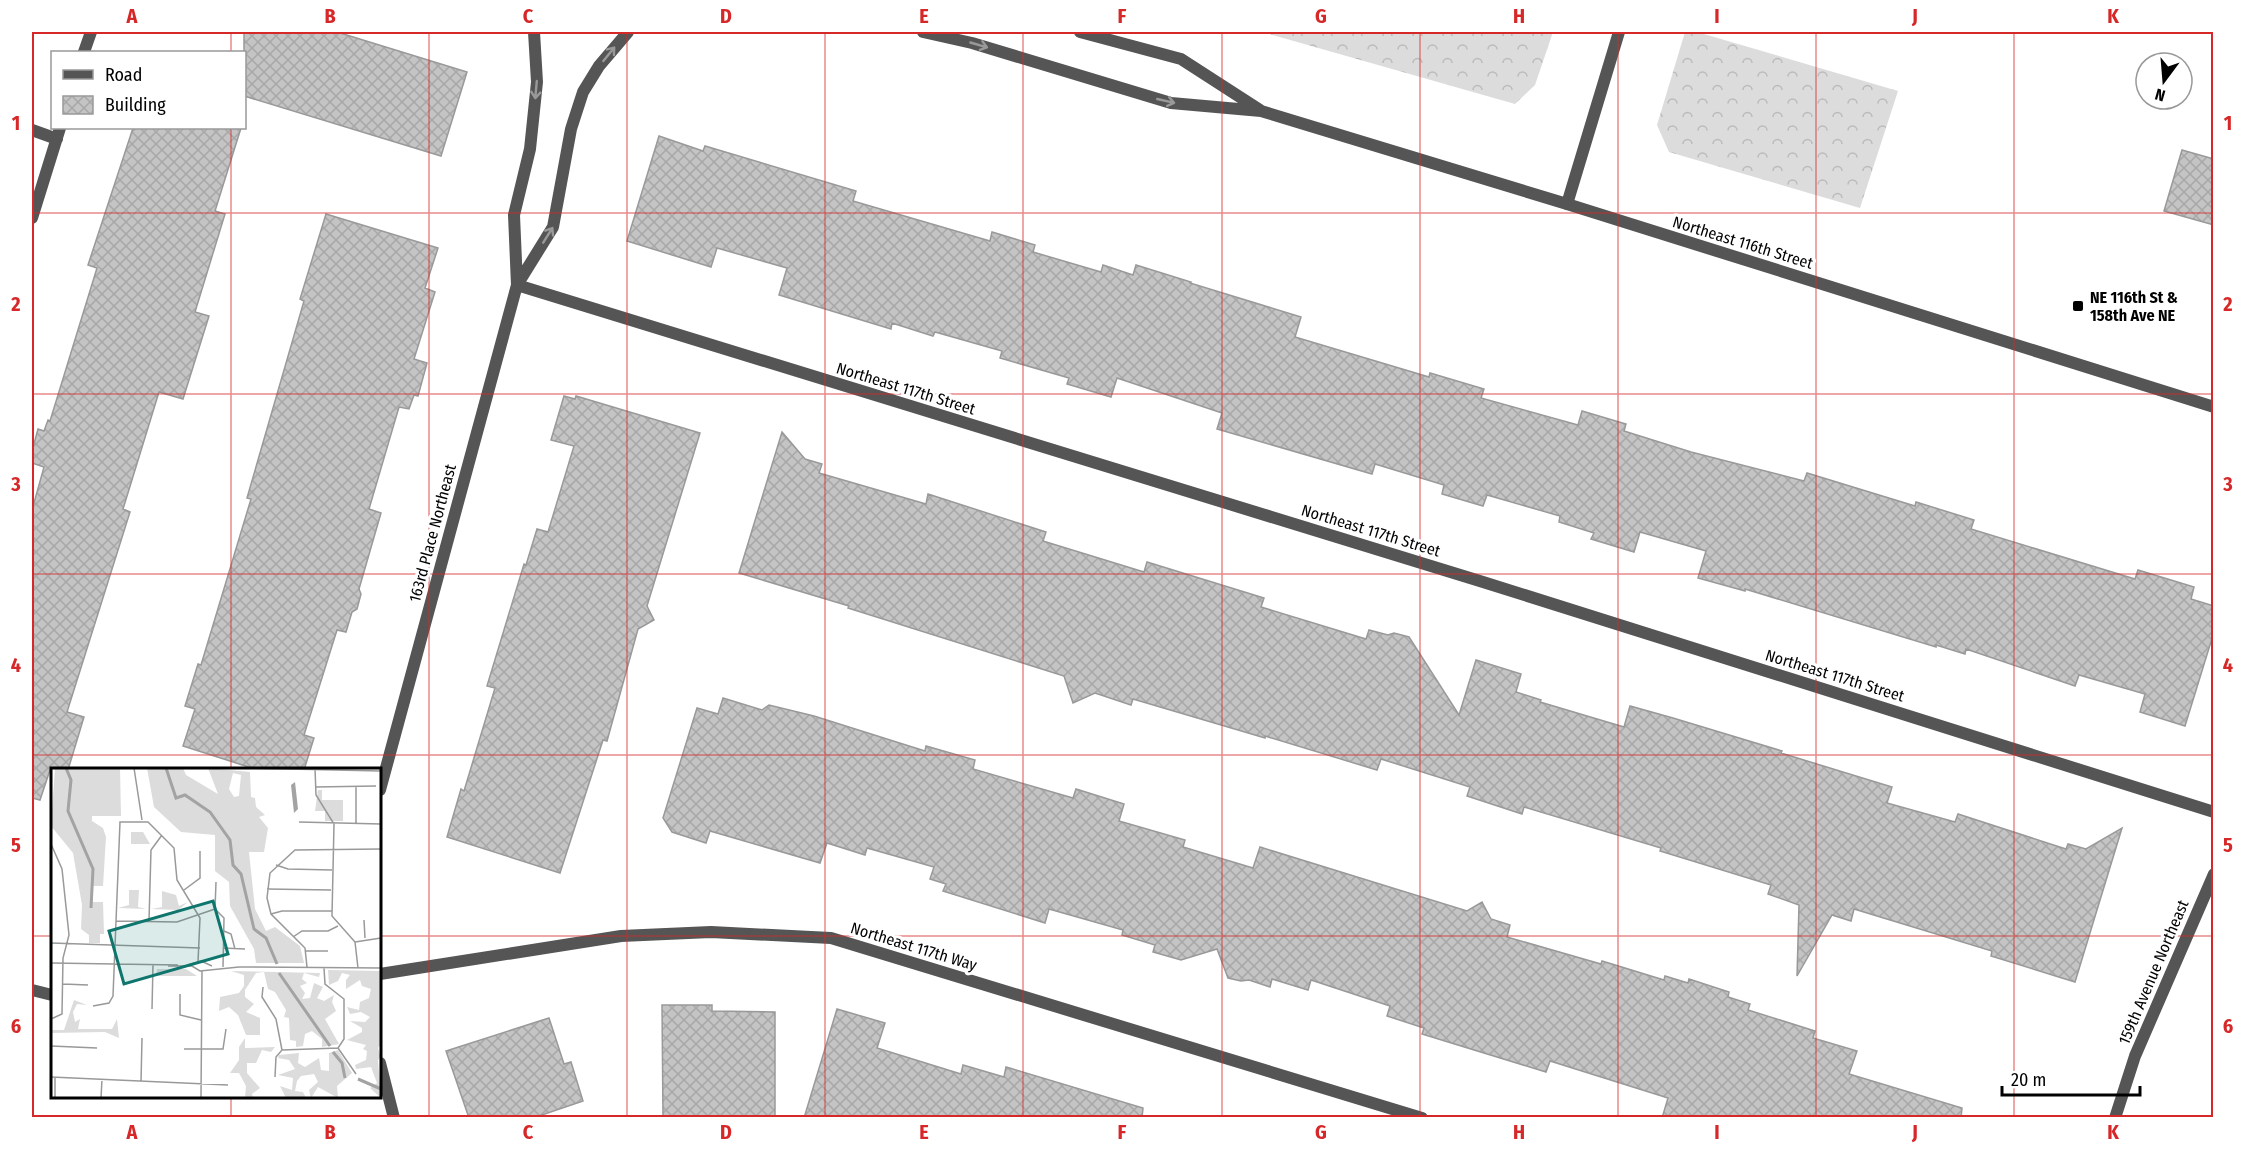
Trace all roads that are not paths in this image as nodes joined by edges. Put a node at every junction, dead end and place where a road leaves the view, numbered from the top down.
1 (91, 32) edge
2 (534, 32) edge
3 (628, 32) edge
4 (923, 32) edge
5 (1080, 32) edge
6 (1619, 32) edge
7 (84, 51) edge
8 (1261, 111) junction
9 (32, 130) edge
10 (59, 133) edge
11 (1567, 204) junction
12 (32, 219) edge
13 (517, 285) junction
14 (2214, 406) edge
15 (381, 786) edge
16 (2214, 812) edge
17 (2214, 874) edge
18 (381, 974) edge
19 (32, 990) edge
20 (51, 995) edge
21 (381, 1068) edge
22 (1384, 1112) edge
23 (394, 1118) edge
24 (1422, 1118) edge
25 (2115, 1118) edge

1 - 7 street
2 -> 13 street, 163rd Place Northeast
13 -> 3 street, 163rd Place Northeast
4 -> 8 street, Northeast 116th Street
5 - 8 street, Northeast 116th Street
6 - 11 street
8 - 11 street, Northeast 116th Street
9 - 10 street
10 - 12 street
11 - 14 street, Northeast 116th Street
13 - 15 street, 163rd Place Northeast
13 - 16 street, Northeast 117th Street
17 - 25 street, 159th Avenue Northeast
18 - 22 street, Northeast 117th Way
19 - 20 street
21 - 23 street
22 - 24 street, Northeast 117th Way

